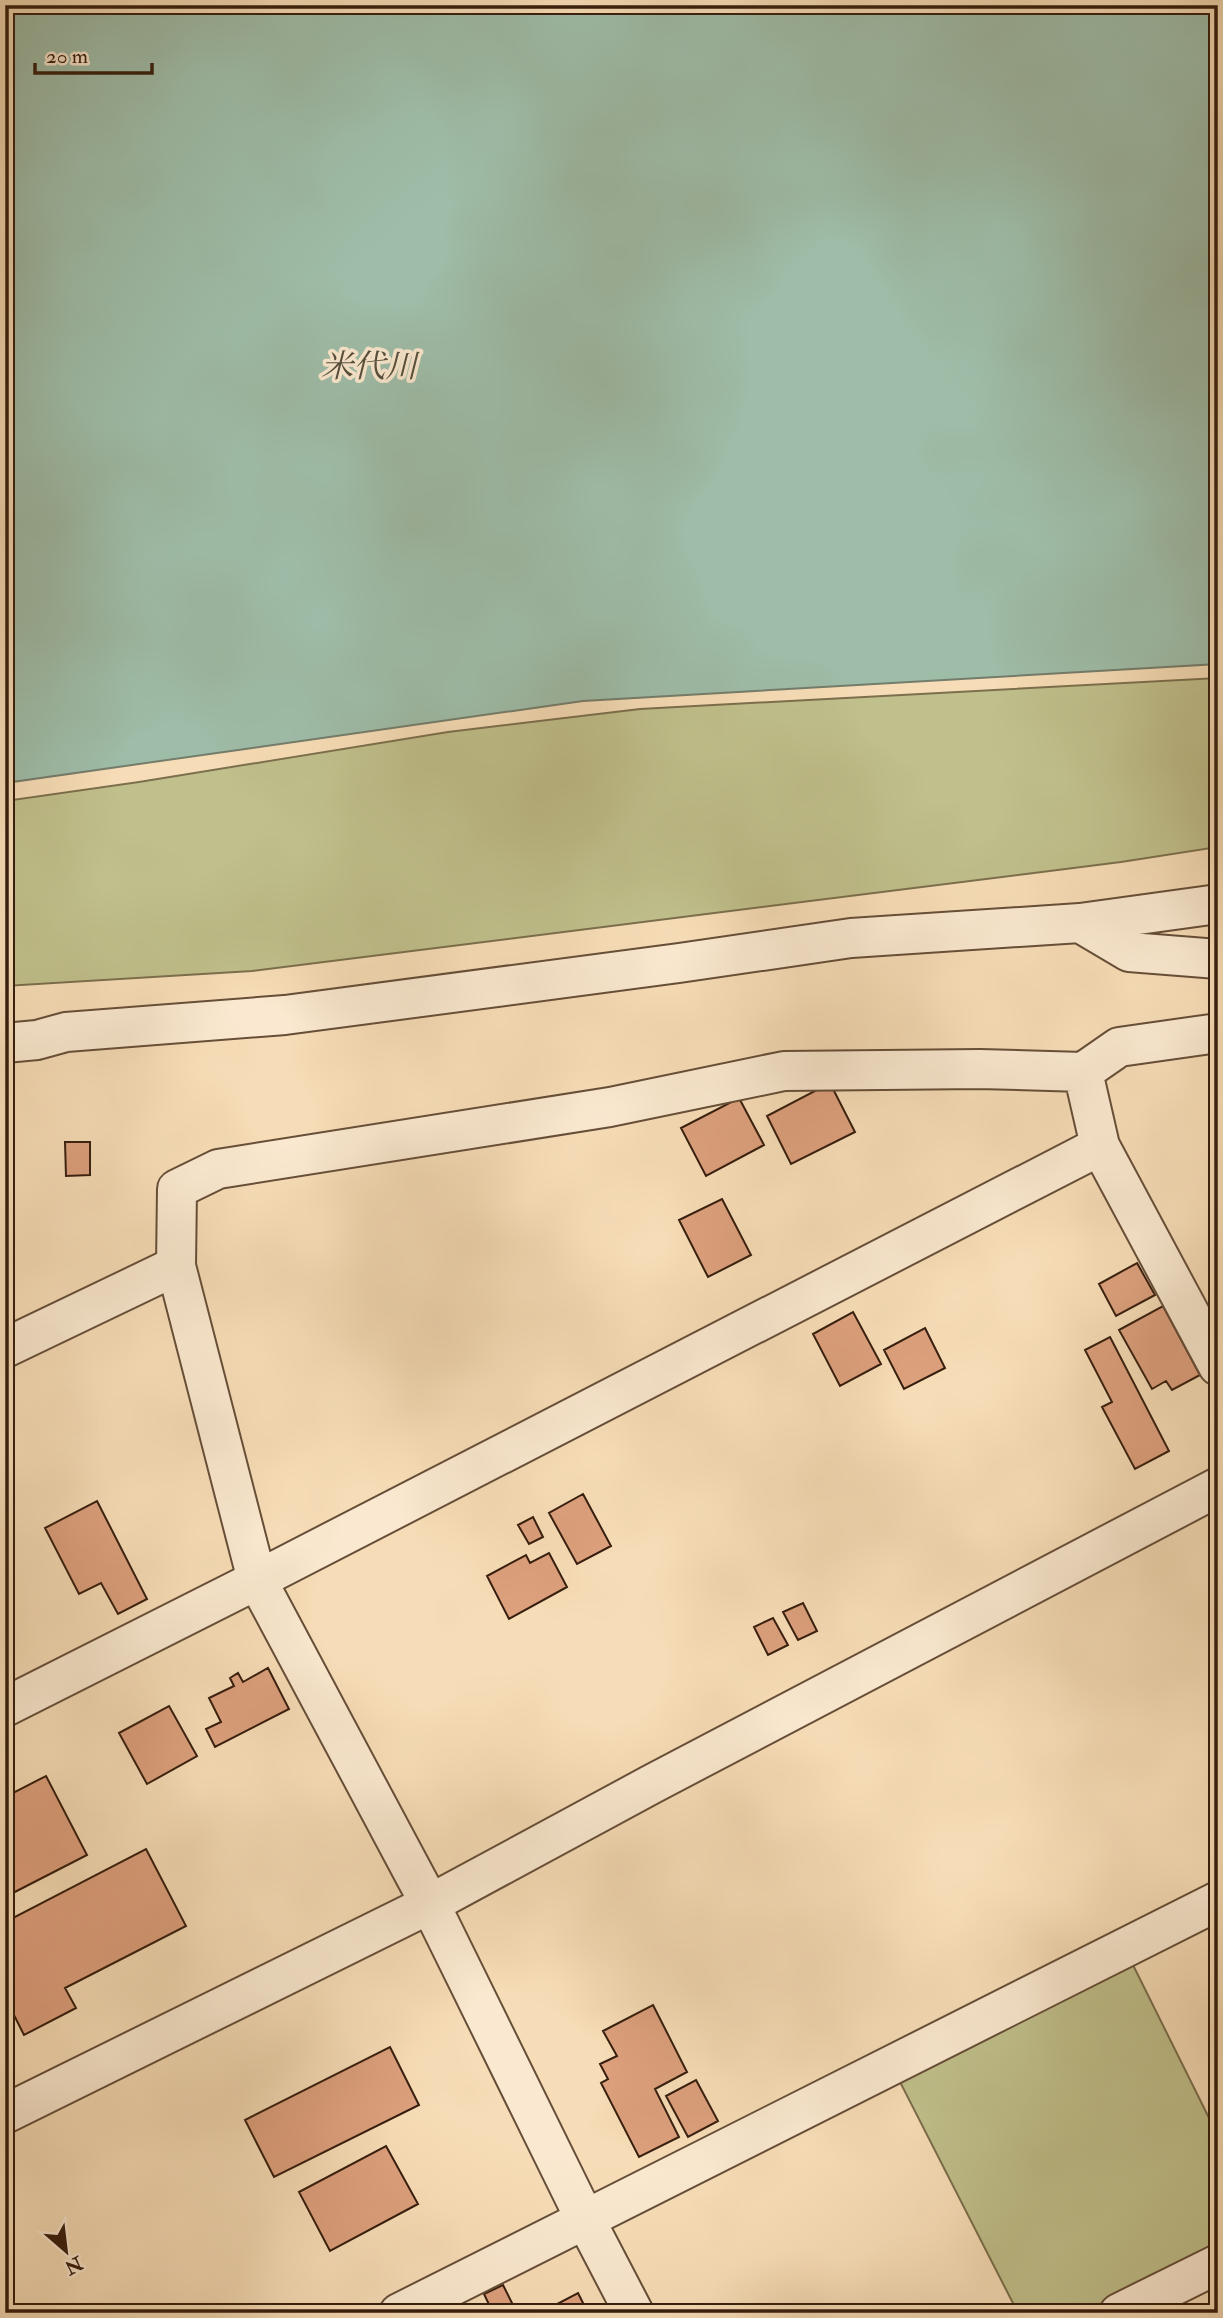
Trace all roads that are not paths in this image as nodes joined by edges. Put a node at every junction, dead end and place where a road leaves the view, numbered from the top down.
1 (1218, 904) edge
2 (1080, 923) junction
3 (1218, 959) edge
4 (1218, 1032) edge
5 (5, 1043) edge
6 (1083, 1072) junction
7 (1101, 1146) junction
8 (176, 1266) junction
9 (5, 1348) edge
10 (1218, 1366) edge
11 (1218, 1487) edge
12 (257, 1580) junction
13 (5, 1707) edge
14 (1218, 1901) edge
15 (430, 1904) junction
16 (5, 2114) edge
17 (585, 2219) junction
18 (1218, 2263) edge
19 (399, 2313) edge
20 (634, 2313) edge
21 (1119, 2313) edge

1 - 2 street
2 - 3 street
2 - 5 street
4 - 6 street
6 - 7 street
6 - 8 street
7 - 10 street
7 - 12 street
8 - 9 street
8 - 12 street
11 - 15 street
12 - 13 street
12 - 15 street
14 - 17 street
15 - 16 street
15 - 17 street
17 - 19 street
17 - 20 street
18 - 21 street

